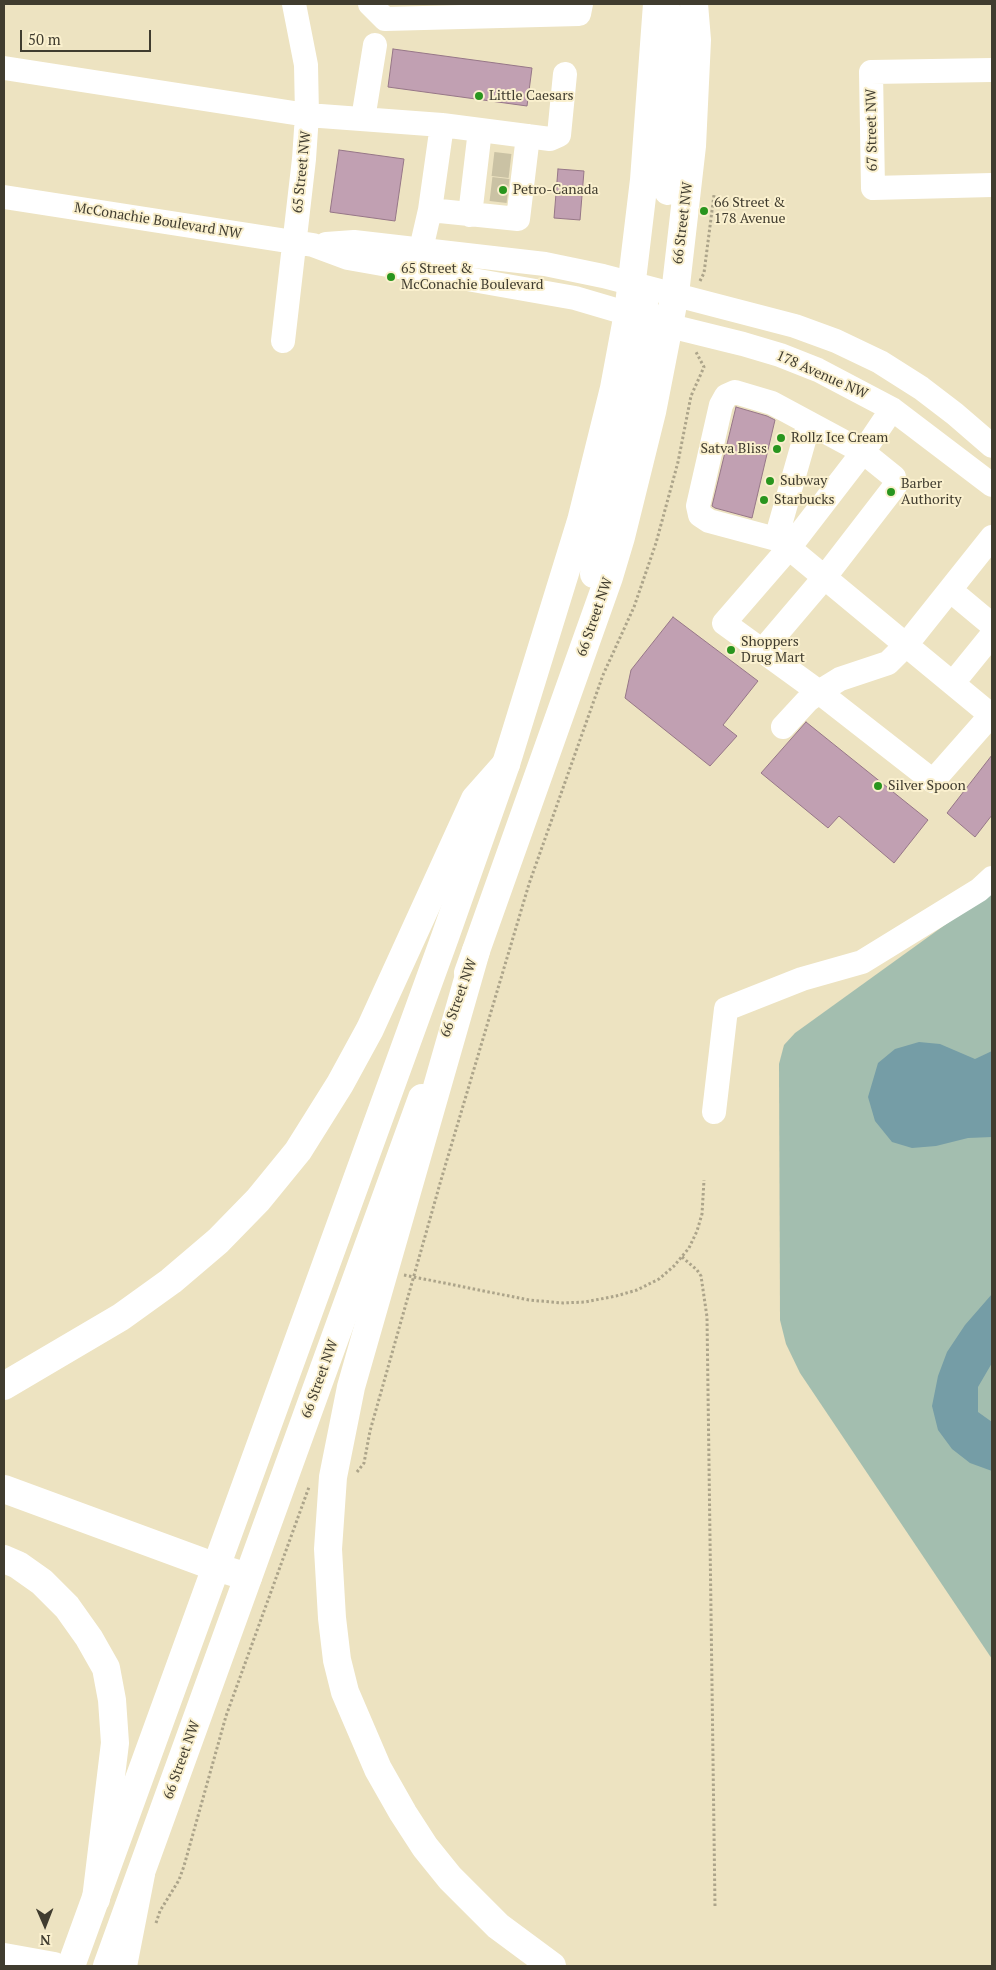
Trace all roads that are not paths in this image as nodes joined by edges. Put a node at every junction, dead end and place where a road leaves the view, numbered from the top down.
1 (294, 4) edge
2 (370, 4) edge
3 (581, 4) edge
4 (657, 4) edge
5 (665, 4) edge
6 (694, 4) edge
7 (376, 45) dead end
8 (4, 68) edge
9 (992, 70) edge
10 (565, 74) dead end
11 (307, 115) junction
12 (363, 119) junction
13 (442, 125) junction
14 (480, 130) junction
15 (528, 136) junction
16 (501, 165) junction
17 (992, 185) edge
18 (498, 190) junction
19 (4, 197) edge
20 (430, 210) junction
21 (470, 215) junction
22 (303, 244) junction
23 (421, 249) junction
24 (631, 283) junction
25 (667, 292) junction
26 (648, 319) junction
27 (283, 341) dead end
28 (892, 409) junction
29 (809, 424) junction
30 (992, 446) edge
31 (863, 452) junction
32 (992, 485) edge
33 (991, 539) edge
34 (782, 544) junction
35 (824, 578) junction
36 (950, 590) junction
37 (989, 642) edge
38 (906, 645) junction
39 (762, 651) junction
40 (953, 683) junction
41 (819, 692) junction
42 (992, 715) edge
43 (783, 727) dead end
44 (506, 764) junction
45 (992, 878) edge
46 (476, 951) junction
47 (714, 1112) dead end
48 (4, 1386) edge
49 (4, 1489) edge
50 (4, 1559) edge
51 (216, 1568) junction
52 (248, 1577) junction
53 (96, 1899) junction
54 (75, 1955) edge
55 (4, 1957) edge
56 (117, 1961) edge
57 (54, 1966) edge
58 (552, 1966) edge

1 - 11 street, 65 Street NW
2 - 3 street
4 - 24 main road, 66 Street NW
5 - 25 main road
6 - 25 main road, 66 Street NW
7 - 12 street
8 - 11 street
9 - 17 street, 67 Street NW
10 - 15 street
11 - 12 street
11 - 22 street, 65 Street NW
12 - 13 street
13 - 14 street
13 - 20 street
14 - 15 street
14 - 16 street
15 - 16 street
16 - 18 street
16 - 18 street
18 - 21 street
18 - 21 street
19 - 22 street, McConachie Boulevard NW
20 - 21 street
20 - 23 street
22 - 23 street, McConachie Boulevard NW
22 - 26 street, McConachie Boulevard NW
22 - 27 street, 65 Street NW
23 - 24 street, McConachie Boulevard NW
24 - 25 street
24 - 26 main road, 66 Street NW
25 - 26 main road, 66 Street NW
25 - 30 street
26 - 28 street, 178 Avenue NW
26 - 44 main road, 66 Street NW
26 - 46 main road, 66 Street NW
28 - 31 street
28 - 32 street, 178 Avenue NW
29 - 31 street
29 - 34 street
29 - 34 street
31 - 34 street
31 - 35 street
33 - 36 street
34 - 35 street
34 - 39 street
35 - 38 street
35 - 39 street
36 - 37 street
36 - 38 street
37 - 40 street
38 - 40 street
38 - 41 street
39 - 41 street
40 - 42 street
41 - 42 street
41 - 43 street
44 - 48 main road
44 - 51 main road, 66 Street NW
45 - 47 street
46 - 52 main road, 66 Street NW
46 - 58 main road
49 - 51 main road
50 - 53 main road
51 - 52 main road
51 - 53 main road, 66 Street NW
52 - 56 main road, 66 Street NW
53 - 54 main road, 66 Street NW
55 - 57 main road

